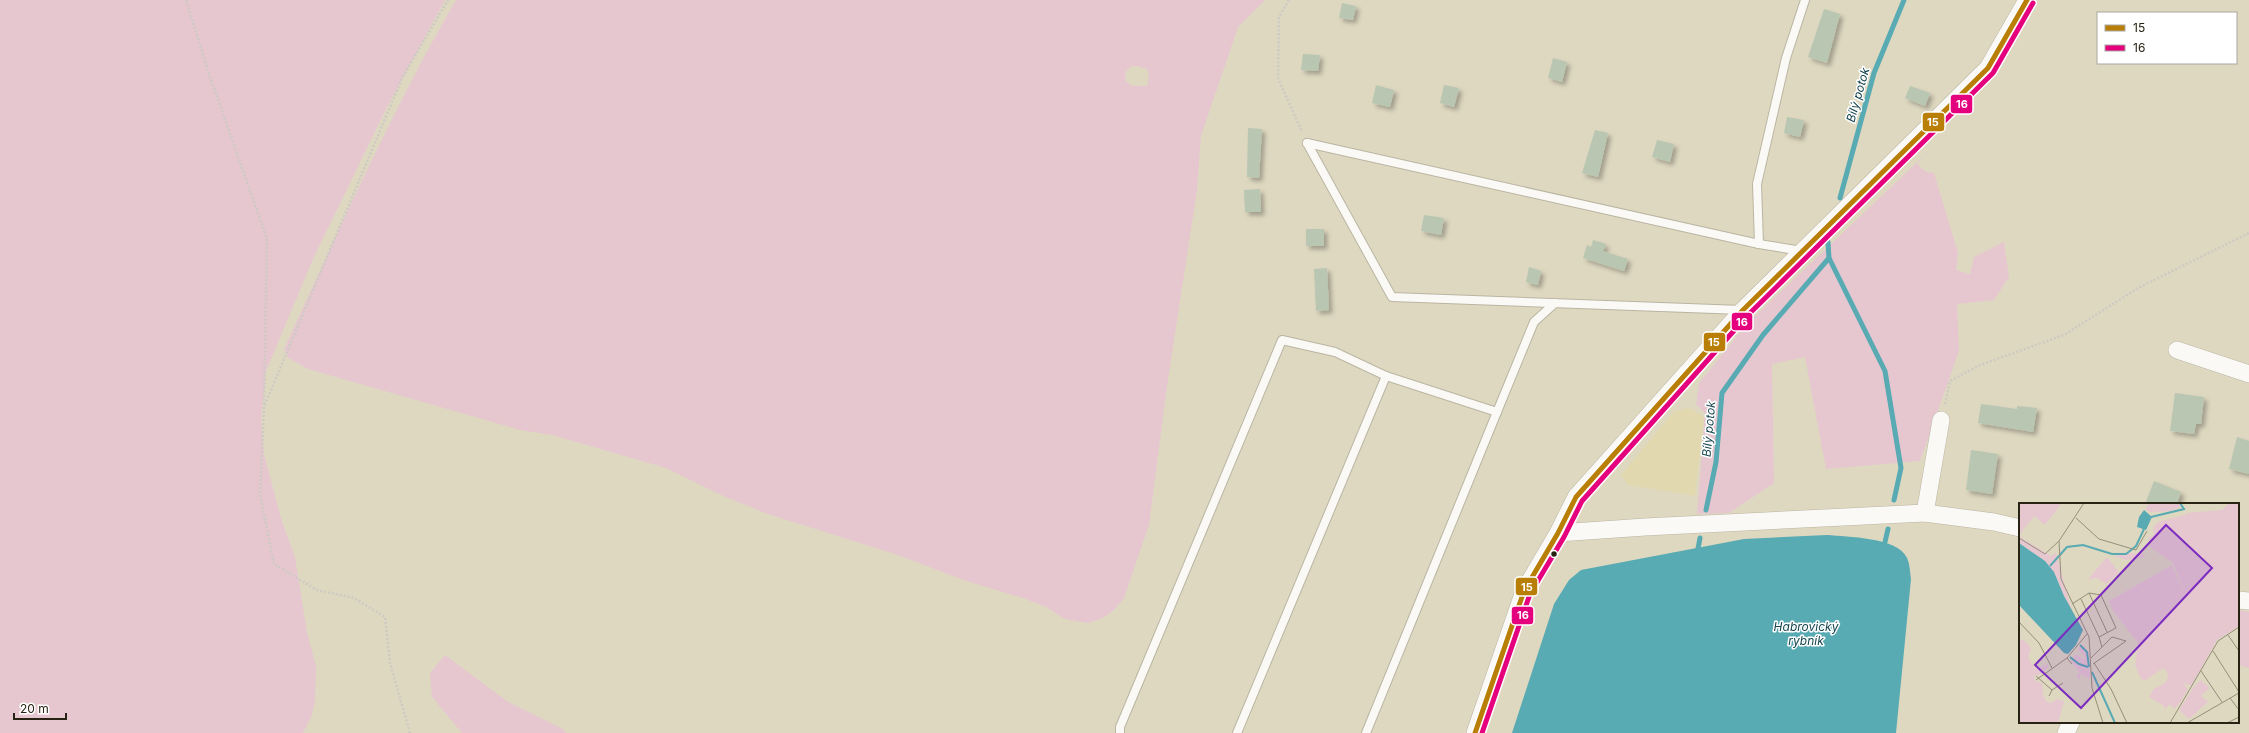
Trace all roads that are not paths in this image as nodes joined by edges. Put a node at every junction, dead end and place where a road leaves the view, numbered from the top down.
1 (1805, 0) edge
2 (2027, 0) edge
3 (1759, 244) junction
4 (1803, 251) junction
5 (1555, 303) junction
6 (1743, 310) junction
7 (2178, 350) dead end
8 (2249, 374) edge
9 (1386, 376) junction
10 (1497, 412) junction
11 (1941, 420) road end
12 (1925, 513) junction
13 (2019, 528) edge
14 (1558, 533) junction
15 (2239, 600) edge
16 (2249, 601) edge
17 (2071, 723) edge
18 (1120, 733) edge
19 (1237, 733) edge
20 (1366, 733) edge
21 (1475, 733) edge
22 (2066, 733) edge

1 - 3 lane
2 - 4 street
3 - 4 lane
3 - 5 lane
4 - 6 street
5 - 6 lane
5 - 10 lane
6 - 14 street
7 - 8 street
9 - 10 lane
9 - 18 lane
9 - 19 lane
10 - 20 lane
11 - 12 street
12 - 13 street
12 - 14 street
14 - 21 street
15 - 16 street
17 - 22 street

